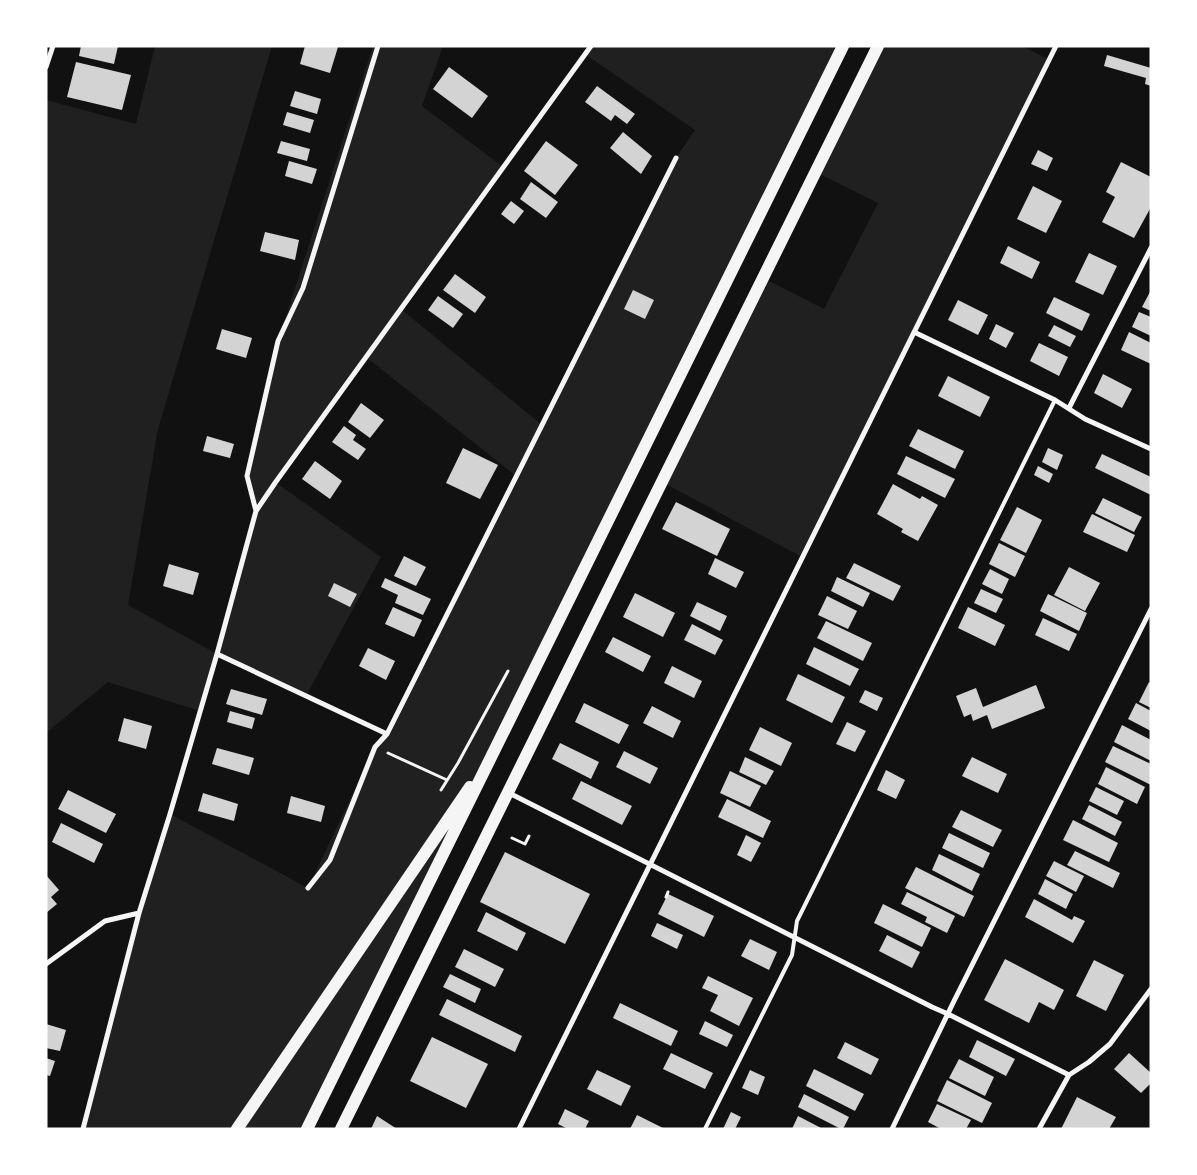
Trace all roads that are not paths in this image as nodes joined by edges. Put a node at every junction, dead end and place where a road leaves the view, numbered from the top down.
1 (53, 46) edge
2 (378, 46) edge
3 (591, 46) edge
4 (843, 46) edge
5 (878, 46) edge
6 (1056, 46) edge
7 (46, 67) edge
8 (676, 158) dead end
9 (1151, 248) edge
10 (914, 332) junction
11 (1055, 400) junction
12 (1069, 408) junction
13 (1151, 449) edge
14 (256, 511) junction
15 (1151, 609) edge
16 (217, 654) junction
17 (387, 734) junction
18 (496, 748) junction
19 (508, 792) junction
20 (650, 864) junction
21 (308, 888) dead end
22 (139, 913) junction
23 (795, 938) junction
24 (46, 964) edge
25 (1151, 989) edge
26 (948, 1014) junction
27 (1069, 1075) junction
28 (83, 1129) edge
29 (237, 1129) edge
30 (308, 1129) edge
31 (341, 1129) edge
32 (519, 1129) edge
33 (705, 1129) edge
34 (892, 1129) edge
35 (1039, 1129) edge

1 - 7 street
2 - 14 street
3 - 14 street
4 - 18 main road
5 - 19 main road
6 - 10 street
8 - 17 street
9 - 12 street
10 - 11 street
10 - 20 street
11 - 12 street
11 - 23 lane
12 - 13 street
14 - 16 street
15 - 26 street
16 - 17 street
16 - 22 street
17 - 21 street
18 - 29 main road
18 - 30 main road
19 - 20 street
19 - 31 main road
20 - 23 street
20 - 32 street
22 - 24 street
22 - 28 street
23 - 26 street
23 - 33 lane
25 - 27 street
26 - 27 street
26 - 34 street
27 - 35 street

